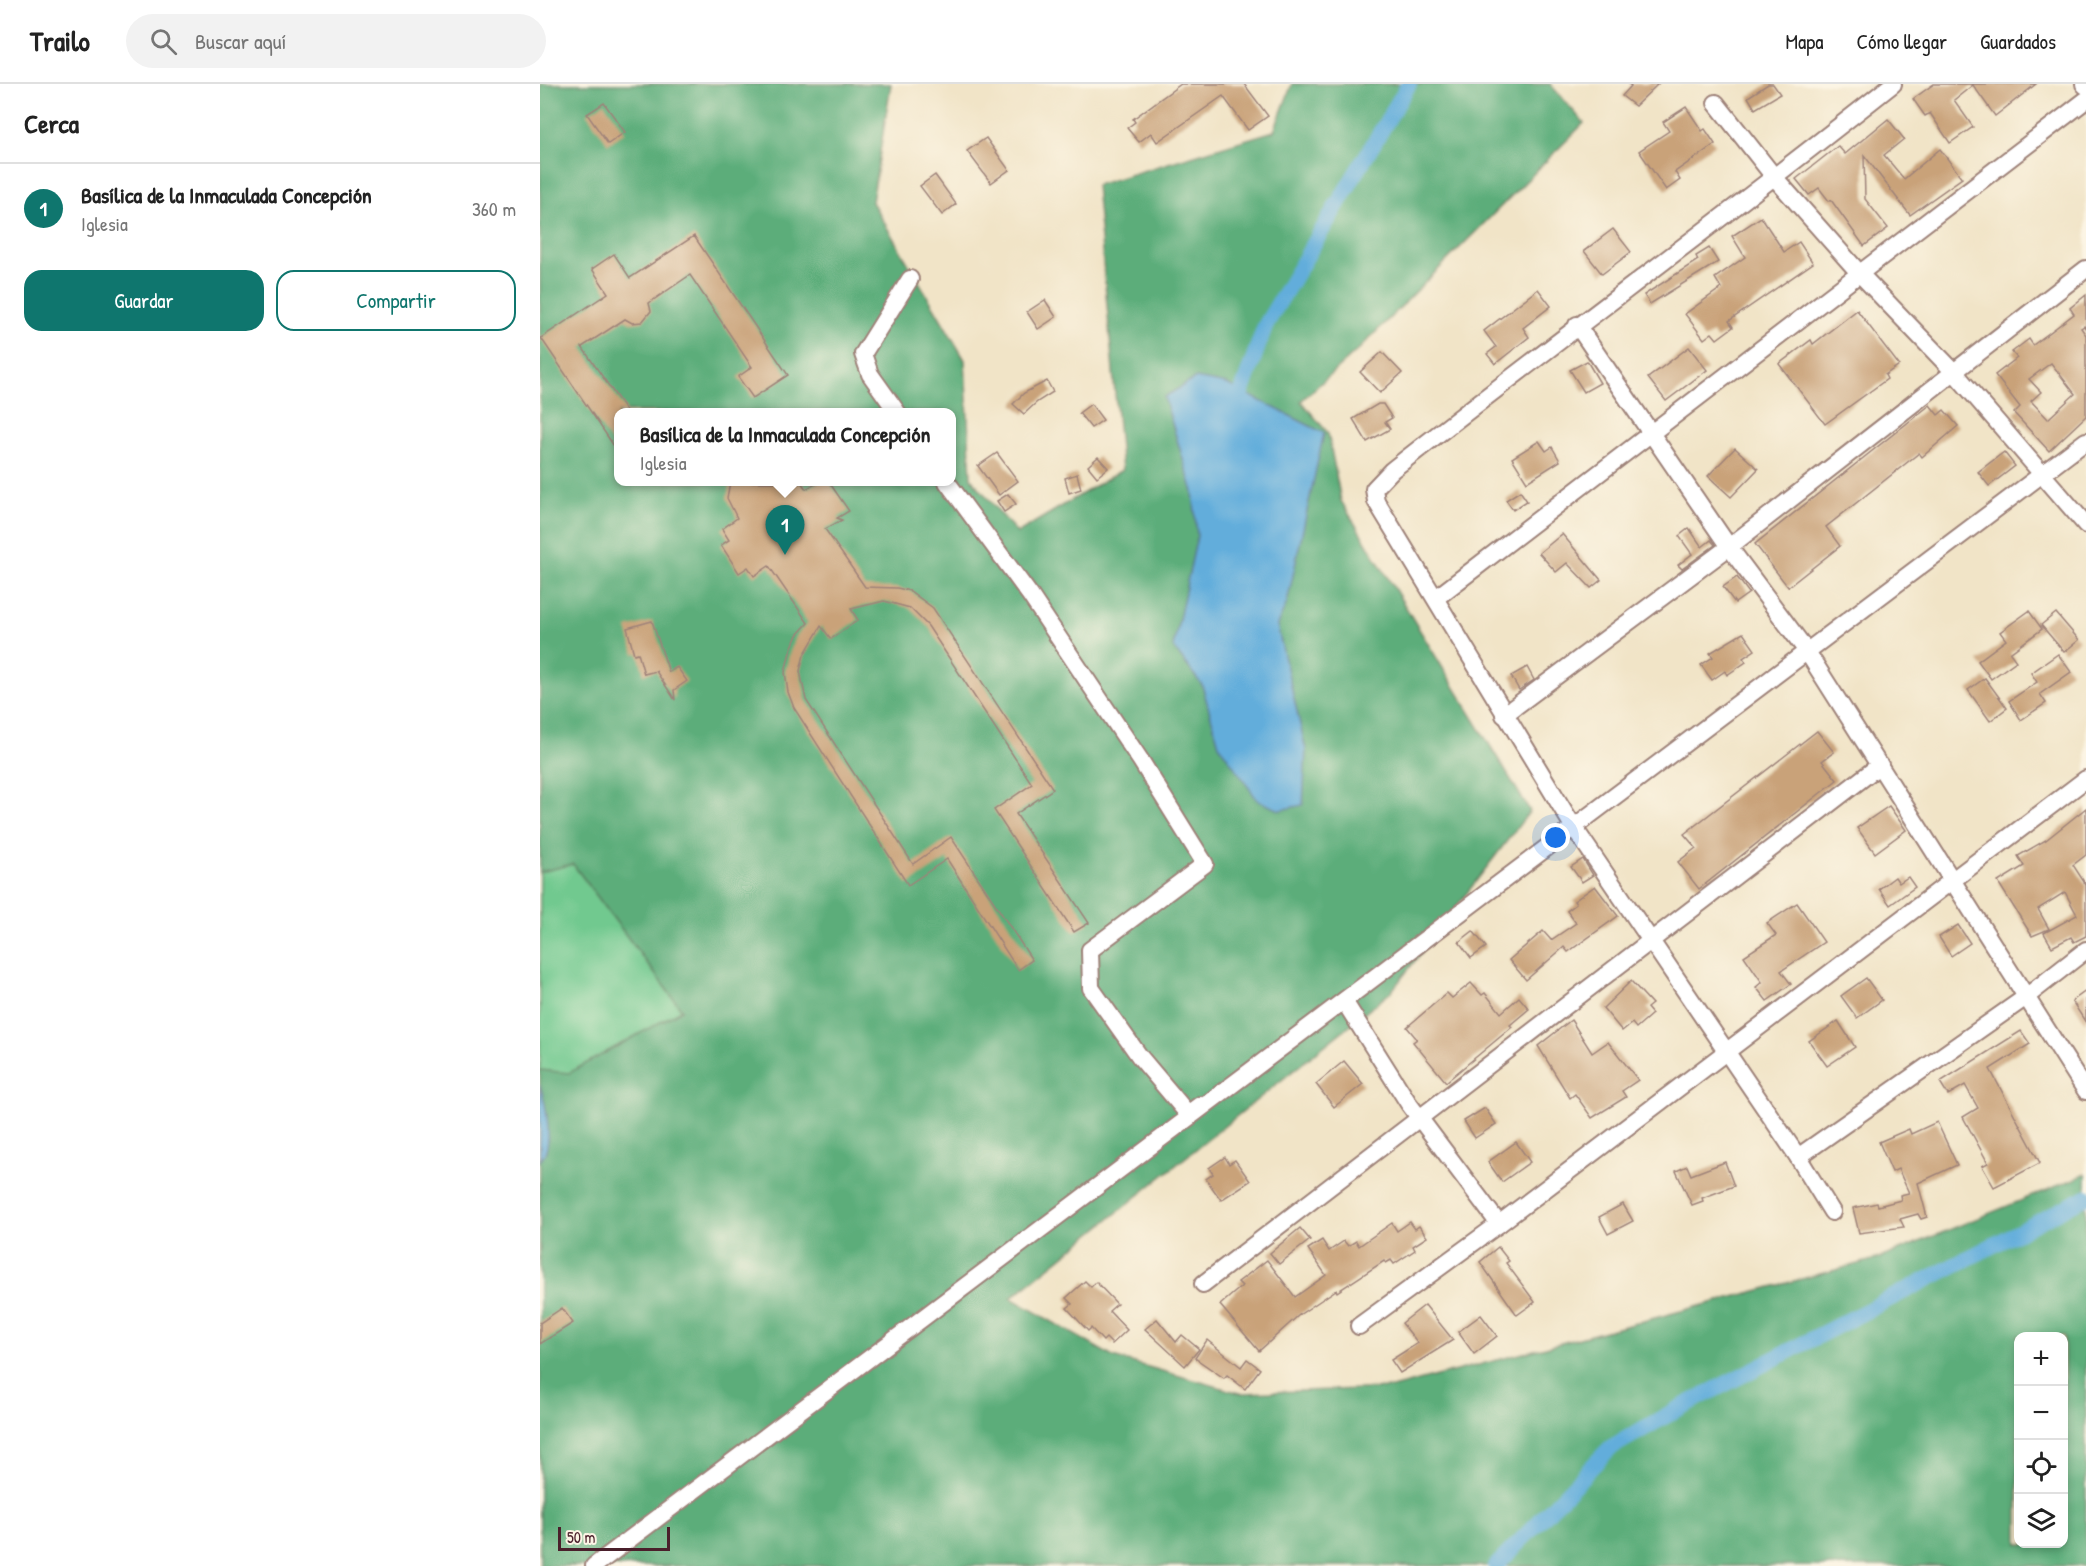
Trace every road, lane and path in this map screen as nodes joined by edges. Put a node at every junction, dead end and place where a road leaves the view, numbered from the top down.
1 (1893, 84) edge
2 (2086, 100) edge
3 (1716, 103) dead end
4 (1774, 178) junction
5 (2086, 269) edge
6 (1861, 275) junction
7 (910, 279) dead end
8 (1577, 325) junction
9 (1955, 373) junction
10 (894, 408) edge
11 (1653, 435) junction
12 (2086, 441) edge
13 (2043, 474) junction
14 (950, 486) edge
15 (2086, 525) edge
16 (1729, 547) junction
17 (1436, 598) junction
18 (1806, 650) junction
19 (1504, 715) junction
20 (1880, 765) junction
21 (2086, 779) edge
22 (1573, 826) junction
23 (1954, 881) junction
24 (1651, 941) junction
25 (2086, 950) edge
26 (1401, 957) junction
27 (2026, 997) junction
28 (1344, 1000) junction
29 (1726, 1051) junction
30 (2086, 1091) edge
31 (1419, 1118) junction
32 (1798, 1157) junction
33 (1832, 1212) dead end
34 (1499, 1224) junction
35 (1203, 1284) dead end
36 (1359, 1326) dead end
37 (594, 1566) edge

1 - 4 street
2 - 6 street
3 - 4 street
4 - 6 street
4 - 8 street
5 - 9 street
6 - 9 street
6 - 11 street
7 - 10 street
8 - 11 street
8 - 17 street
9 - 13 street
9 - 16 street
11 - 16 street
11 - 17 street
12 - 13 street
13 - 15 street
13 - 18 street
14 - 26 street
16 - 18 street
16 - 19 street
17 - 19 street
18 - 20 street
18 - 22 street
19 - 22 street
20 - 23 street
20 - 24 street
21 - 23 street
22 - 24 street
22 - 26 street
23 - 27 street
23 - 29 street
24 - 29 street
24 - 31 street
25 - 27 street
26 - 28 street
27 - 30 street
27 - 32 street
28 - 31 street
28 - 37 street
29 - 32 street
29 - 34 street
31 - 34 street
31 - 35 street
32 - 33 street
34 - 36 street

